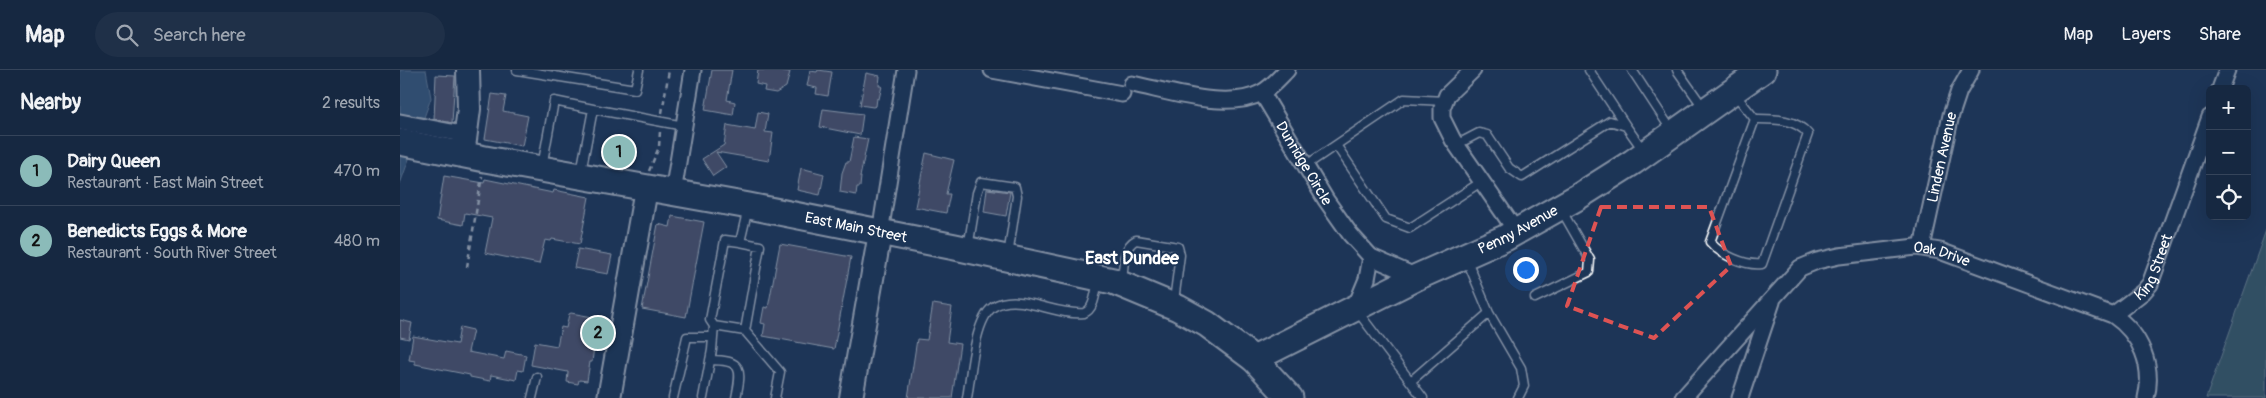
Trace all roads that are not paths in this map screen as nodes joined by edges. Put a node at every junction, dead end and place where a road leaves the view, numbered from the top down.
1 (468, 70) edge
2 (517, 70) edge
3 (639, 70) edge
4 (693, 70) edge
5 (906, 70) edge
6 (992, 70) edge
7 (1287, 70) edge
8 (1473, 70) edge
9 (1590, 70) edge
10 (1632, 70) edge
11 (1677, 70) edge
12 (1763, 70) edge
13 (1971, 70) edge
14 (2226, 70) edge
15 (2221, 85) edge
16 (1732, 92) junction
17 (1262, 93) junction
18 (1445, 101) junction
19 (593, 109) junction
20 (1706, 110) junction
21 (1755, 119) junction
22 (400, 122) edge
23 (685, 126) junction
24 (1626, 126) junction
25 (2206, 129) edge
26 (1674, 133) junction
27 (439, 140) junction
28 (400, 142) edge
29 (1336, 145) junction
30 (1456, 145) junction
31 (472, 150) junction
32 (1645, 154) junction
33 (1306, 166) junction
34 (541, 170) junction
35 (580, 177) junction
36 (1481, 182) junction
37 (646, 189) junction
38 (673, 193) junction
39 (749, 206) junction
40 (1560, 207) junction
41 (1516, 231) junction
42 (880, 233) junction
43 (740, 242) junction
44 (1922, 247) junction
45 (968, 249) junction
46 (1465, 256) junction
47 (1008, 258) junction
48 (1371, 258) junction
49 (1417, 277) junction
50 (1110, 280) junction
51 (1774, 296) junction
52 (1535, 298) dead end
53 (1174, 306) junction
54 (1355, 308) junction
55 (1489, 313) junction
56 (2113, 315) junction
57 (714, 326) junction
58 (745, 331) junction
59 (713, 337) junction
60 (1254, 359) junction
61 (710, 360) junction
62 (537, 376) dead end
63 (1411, 381) junction
64 (532, 398) edge
65 (609, 398) edge
66 (673, 398) edge
67 (703, 398) edge
68 (736, 398) edge
69 (775, 398) edge
70 (851, 398) edge
71 (967, 398) edge
72 (1290, 398) edge
73 (1423, 398) edge
74 (1518, 398) edge
75 (1682, 398) edge
76 (1740, 398) edge
77 (2146, 398) edge

1 - 31 street
2 - 3 lane
4 - 23 street
5 - 42 street
6 - 17 street
7 - 17 street
8 - 18 street
9 - 24 lane
10 - 26 lane
11 - 20 lane
12 - 16 main road, Penny Avenue
13 - 44 street, Linden Avenue
14 - 15 street
16 - 20 main road, Penny Avenue
16 - 21 lane
17 - 33 street, Dunridge Circle
18 - 29 lane
18 - 30 street
19 - 23 lane
19 - 34 lane
19 - 35 lane
20 - 26 main road, Penny Avenue
21 - 21 lane
22 - 27 street
23 - 38 street
24 - 30 lane
24 - 32 lane
25 - 56 street, King Street
26 - 32 main road, Penny Avenue
27 - 28 main road, East Main Street
27 - 31 main road, East Main Street
29 - 33 lane
29 - 36 lane
30 - 36 street
31 - 34 main road, East Main Street
32 - 40 main road, Penny Avenue
33 - 48 street, Dunridge Circle
34 - 35 main road, East Main Street
35 - 37 main road, East Main Street
36 - 41 street
37 - 38 main road, East Main Street
37 - 65 street
38 - 39 main road, East Main Street
39 - 42 main road, East Main Street
39 - 43 lane
40 - 41 main road, Penny Avenue
40 - 52 lane
41 - 46 main road, Penny Avenue
42 - 45 main road, East Main Street
42 - 70 street
43 - 57 lane
43 - 58 lane
44 - 51 street, Oak Drive
44 - 56 street, Oak Drive
45 - 47 main road, East Main Street
45 - 47 lane
46 - 49 main road, Penny Avenue
46 - 55 lane
47 - 50 main road, East Main Street
48 - 49 street, Dunridge Circle
48 - 54 street
49 - 54 main road, Penny Avenue
50 - 53 main road, East Main Street
50 - 53 lane
50 - 71 lane
51 - 75 street
51 - 76 street
53 - 60 main road, East Main Street
54 - 60 main road, Penny Avenue
54 - 63 lane
55 - 63 lane
55 - 74 lane
56 - 77 street
57 - 58 lane
57 - 59 lane
58 - 69 lane
59 - 61 lane
59 - 66 lane
60 - 72 main road, East Main Street
61 - 67 lane
61 - 68 lane
62 - 64 lane
63 - 73 lane

